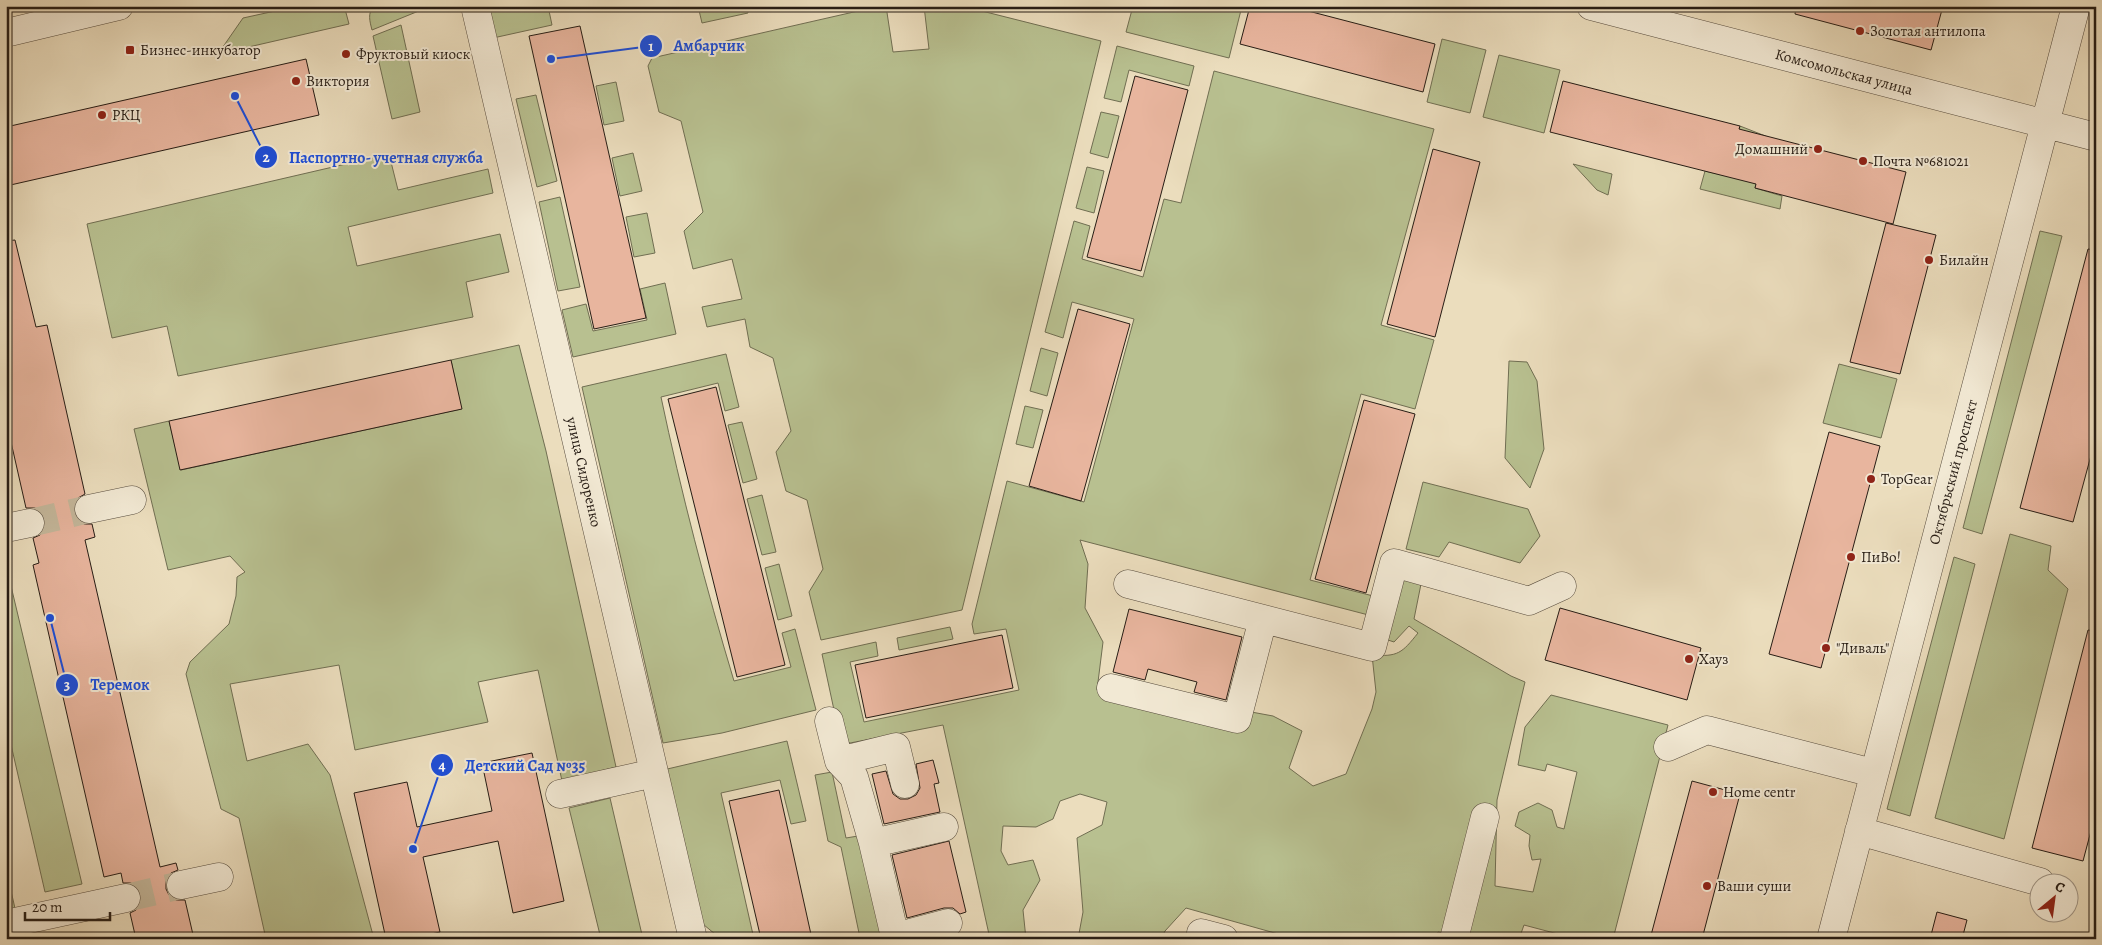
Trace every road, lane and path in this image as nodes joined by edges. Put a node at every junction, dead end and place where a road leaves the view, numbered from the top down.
1 (119, 6) edge
2 (475, 6) edge
3 (1591, 6) edge
4 (2076, 6) edge
5 (6, 33) edge
6 (2046, 124) junction
7 (2096, 137) edge
8 (132, 500) dead end
9 (89, 509) tunnel mouth
10 (1128, 584) dead end
11 (1562, 586) dead end
12 (1263, 619) junction
13 (1112, 688) dead end
14 (829, 720) dead end
15 (1668, 747) dead end
16 (839, 761) junction
17 (654, 773) junction
18 (1874, 773) junction
19 (905, 784) dead end
20 (560, 794) dead end
21 (1484, 817) dead end
22 (944, 827) dead end
23 (1859, 831) junction
24 (873, 842) junction
25 (219, 877) dead end
26 (2030, 879) edge
27 (181, 886) tunnel mouth
28 (126, 898) tunnel mouth
29 (948, 923) dead end
30 (6, 924) edge
31 (693, 939) edge
32 (1454, 939) edge
33 (1831, 939) edge

1 - 5 street
2 - 17 street, улица Сидоренко
3 - 6 street, Комсомольская улица
4 - 6 street, Октябрьский проспект
6 - 7 street, Комсомольская улица
6 - 18 street, Октябрьский проспект
8 - 9 street
10 - 12 street
11 - 12 street
12 - 13 street
14 - 16 street
15 - 18 street
16 - 19 street
16 - 24 street
17 - 20 street
17 - 31 street, улица Сидоренко
18 - 23 street, Октябрьский проспект
21 - 32 street
22 - 24 street
23 - 26 street
23 - 33 street, Октябрьский проспект
24 - 29 street
25 - 27 street
28 - 30 street

